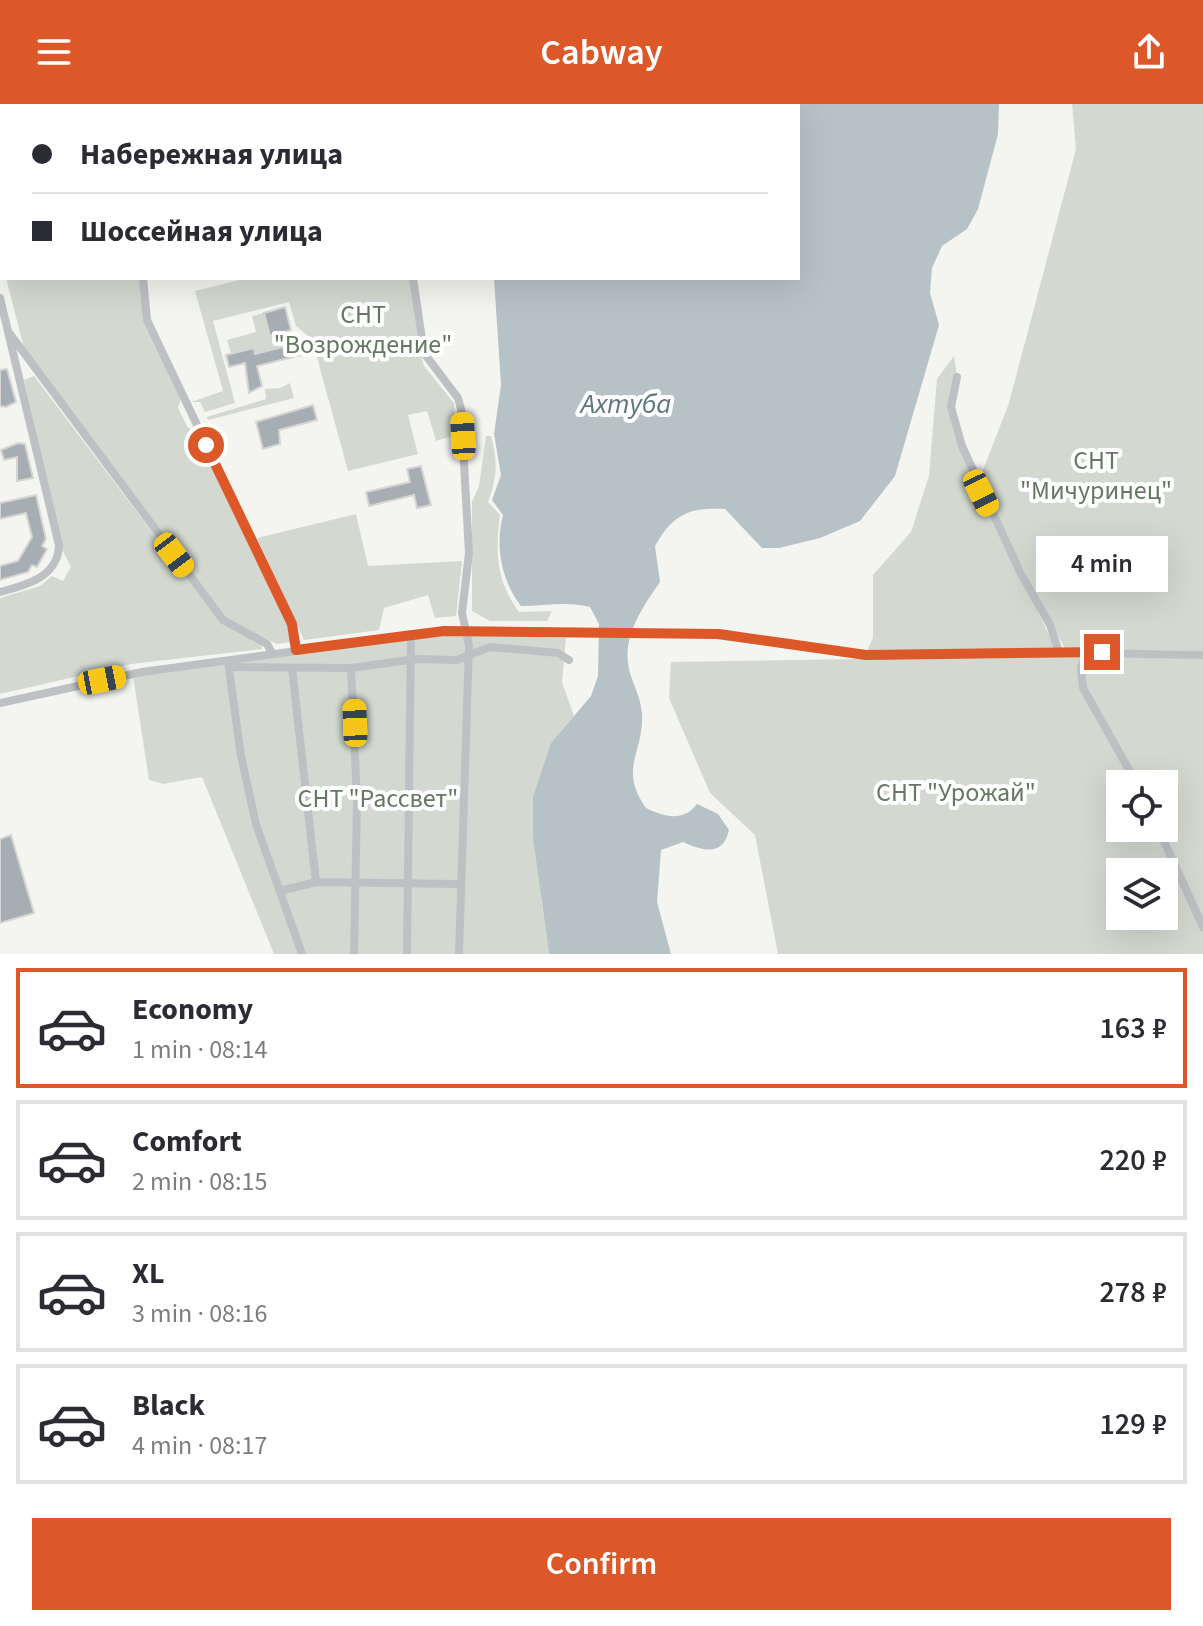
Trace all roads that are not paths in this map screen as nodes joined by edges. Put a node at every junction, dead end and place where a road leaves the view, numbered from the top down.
1 (143, 280) edge
2 (413, 280) edge
3 (0, 298) edge
4 (10, 334) junction
5 (38, 373) junction
6 (957, 377) dead end
7 (20, 380) junction
8 (0, 592) edge
9 (464, 631) junction
10 (411, 634) junction
11 (296, 650) junction
12 (1059, 652) junction
13 (1086, 652) junction
14 (272, 653) junction
15 (468, 654) junction
16 (1203, 655) edge
17 (412, 660) junction
18 (569, 660) dead end
19 (229, 662) junction
20 (292, 668) junction
21 (351, 668) junction
22 (0, 703) edge
23 (1129, 770) edge
24 (1164, 842) edge
25 (316, 882) junction
26 (355, 882) junction
27 (409, 884) junction
28 (460, 884) junction
29 (280, 891) junction
30 (1203, 927) edge
31 (302, 954) edge
32 (354, 954) edge
33 (407, 954) edge
34 (459, 954) edge

1 - 11 street
2 - 9 street
3 - 4 street
4 - 5 street
4 - 7 street
5 - 7 street
5 - 14 street
6 - 12 street
7 - 8 street
9 - 10 street
9 - 12 street
9 - 15 street
10 - 11 street
10 - 17 street
11 - 14 street
12 - 13 street
13 - 16 street
13 - 23 street
14 - 19 street
15 - 17 street
15 - 18 street
15 - 28 street
17 - 21 street
17 - 27 street
19 - 20 street
19 - 22 street
19 - 29 street
20 - 21 street
20 - 25 street
21 - 26 street
24 - 30 street
25 - 26 street
25 - 29 street
26 - 27 street
26 - 32 street
27 - 28 street
27 - 33 street
28 - 34 street
29 - 31 street

